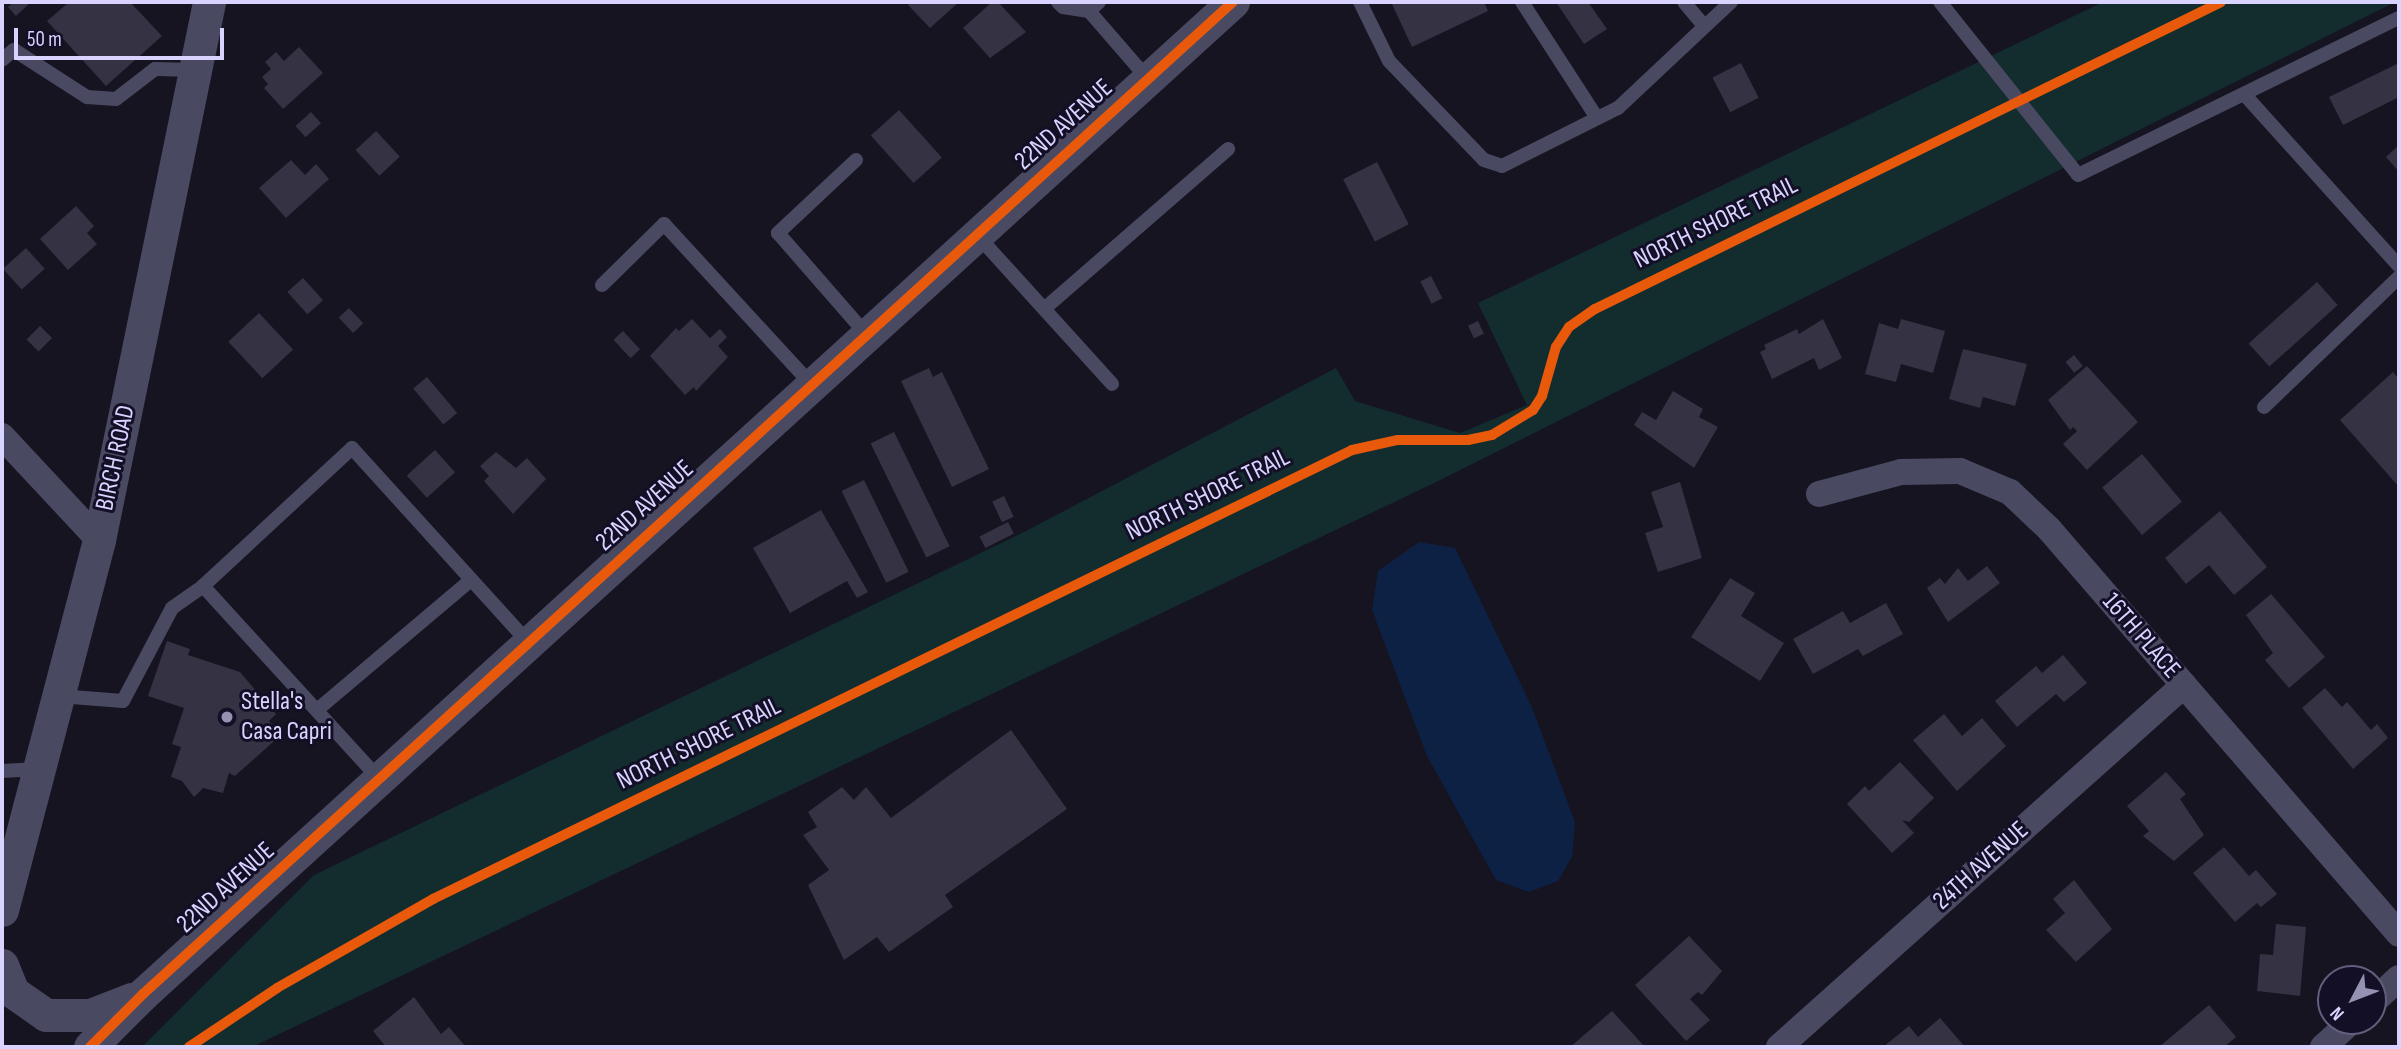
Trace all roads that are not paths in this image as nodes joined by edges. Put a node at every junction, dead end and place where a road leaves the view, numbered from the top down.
1 (209, 2) edge
2 (1058, 2) edge
3 (1233, 2) edge
4 (1360, 2) edge
5 (1522, 2) edge
6 (1684, 2) edge
7 (1731, 2) edge
8 (1940, 2) edge
9 (1094, 6) edge
10 (2399, 18) edge
11 (1704, 26) junction
12 (2, 60) edge
13 (195, 70) junction
14 (1148, 79) junction
15 (2244, 94) junction
16 (1597, 118) junction
17 (1228, 149) dead end
18 (856, 160) dead end
19 (977, 235) junction
20 (2399, 266) edge
21 (2399, 277) edge
22 (602, 285) dead end
23 (1044, 309) junction
24 (867, 335) junction
25 (1112, 384) dead end
26 (812, 385) junction
27 (2264, 407) dead end
28 (2, 436) edge
29 (1819, 494) dead end
30 (99, 540) junction
31 (471, 580) junction
32 (202, 586) junction
33 (529, 643) junction
34 (2184, 685) junction
35 (59, 696) junction
36 (317, 710) junction
37 (40, 769) junction
38 (2, 771) edge
39 (379, 779) junction
40 (2, 910) edge
41 (2399, 934) edge
42 (2, 965) edge
43 (144, 994) junction
44 (2336, 1035) edge
45 (90, 1047) edge
46 (1779, 1047) edge
47 (2323, 1047) edge

1 - 13 street, BIRCH ROAD
2 - 9 lane
3 - 14 street, 22ND AVENUE
4 - 16 lane
5 - 16 lane
6 - 11 lane
7 - 11 lane
8 - 15 lane
9 - 14 lane
10 - 15 lane
11 - 16 lane
12 - 13 lane
13 - 30 street, BIRCH ROAD
14 - 19 street, 22ND AVENUE
15 - 20 lane
17 - 23 lane
18 - 24 lane
19 - 23 lane
19 - 24 street, 22ND AVENUE
21 - 27 lane
22 - 26 lane
23 - 25 lane
24 - 26 street, 22ND AVENUE
26 - 33 street, 22ND AVENUE
28 - 30 street
29 - 34 street, 16TH PLACE
30 - 35 street, BIRCH ROAD
31 - 32 lane
31 - 33 lane
31 - 36 lane
32 - 35 lane
32 - 36 lane
33 - 39 street, 22ND AVENUE
34 - 41 street, 16TH PLACE
34 - 46 street, 24TH AVENUE
35 - 37 street, BIRCH ROAD
36 - 39 lane
37 - 38 lane
37 - 40 street, BIRCH ROAD
39 - 43 street, 22ND AVENUE
42 - 43 street
43 - 45 street, 22ND AVENUE
44 - 47 street

